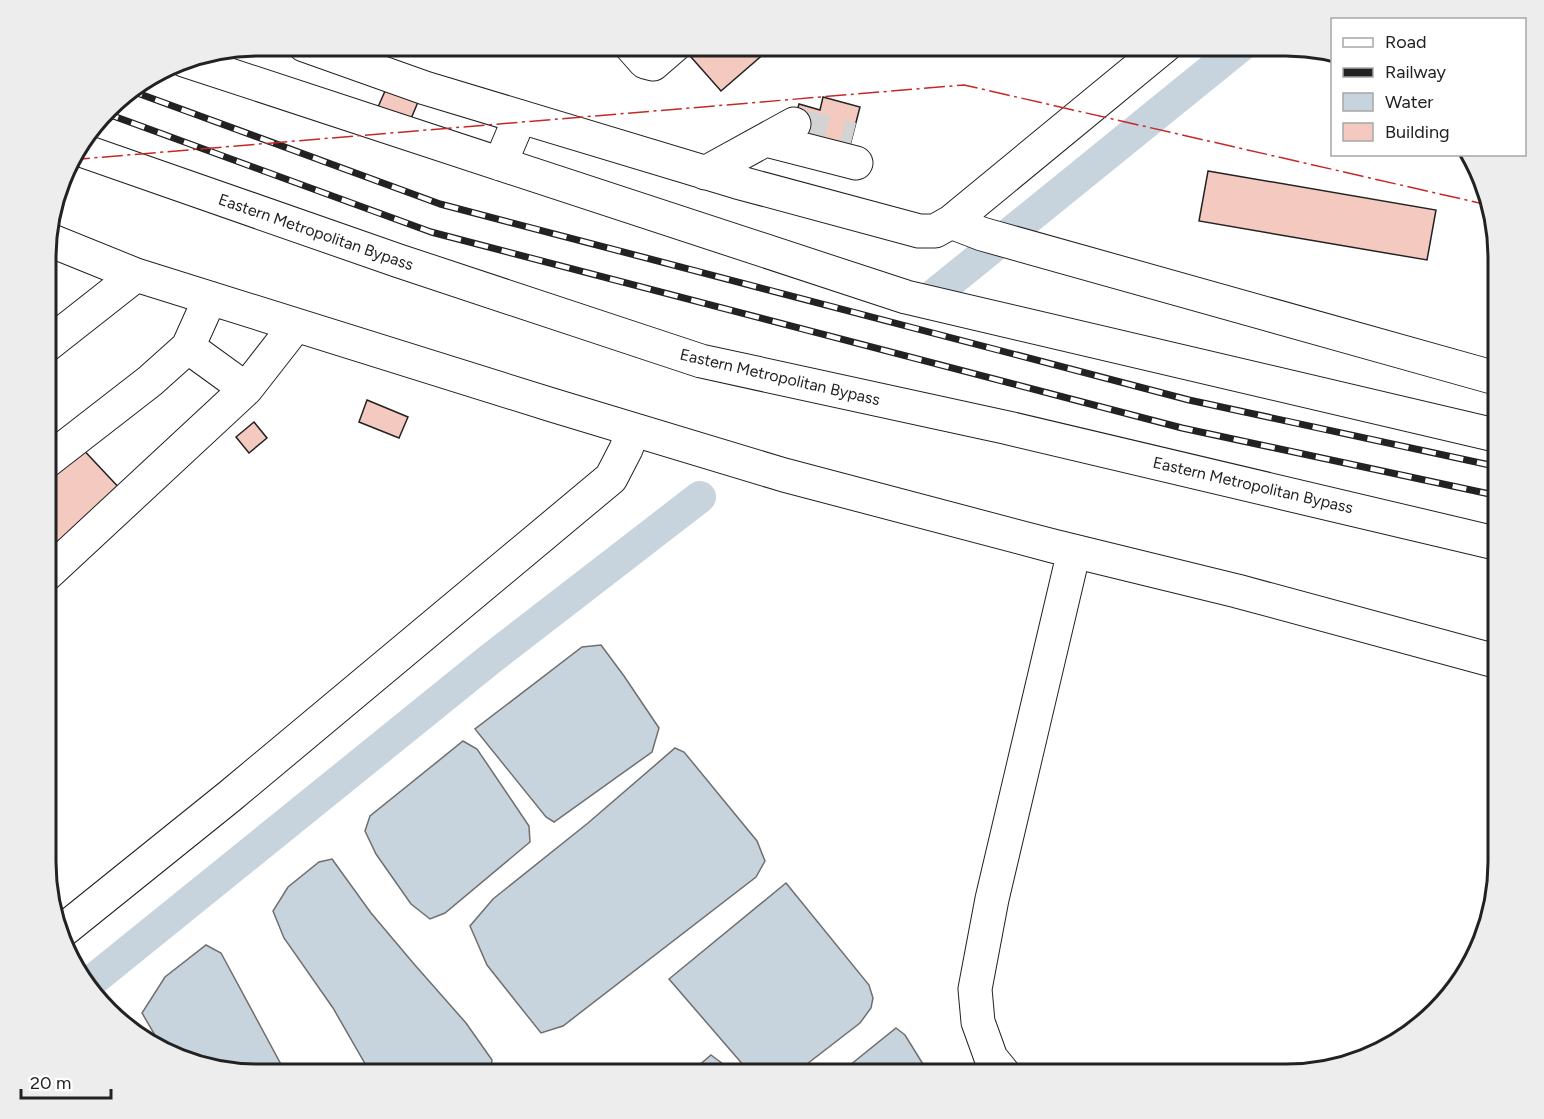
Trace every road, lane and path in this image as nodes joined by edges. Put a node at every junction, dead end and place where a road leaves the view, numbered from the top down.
1 (335, 56) edge
2 (640, 56) edge
3 (662, 56) edge
4 (1153, 56) edge
5 (197, 64) edge
6 (520, 117) junction
7 (86, 151) edge
8 (500, 164) junction
9 (705, 173) junction
10 (851, 213) junction
11 (951, 222) junction
12 (57, 243) edge
13 (136, 275) junction
14 (210, 298) junction
15 (296, 325) junction
16 (56, 338) edge
17 (188, 347) junction
18 (1488, 376) edge
19 (246, 389) junction
20 (633, 430) junction
21 (1488, 434) edge
22 (56, 454) edge
23 (1488, 542) edge
24 (1074, 551) junction
25 (56, 566) edge
26 (1488, 659) edge
27 (67, 927) edge
28 (996, 1064) edge

1 - 6 street
2 - 3 street
4 - 11 street
5 - 8 street
6 - 8 street
6 - 9 street
7 - 23 street, Eastern Metropolitan Bypass
8 - 21 street
9 - 10 street
9 - 10 street
10 - 11 street
11 - 18 street
12 - 13 street
13 - 14 street
13 - 16 street
14 - 15 street
14 - 17 street
15 - 19 street
15 - 20 street
17 - 19 street
17 - 22 street
19 - 25 street
20 - 24 street
20 - 27 street
24 - 26 street
24 - 28 street

